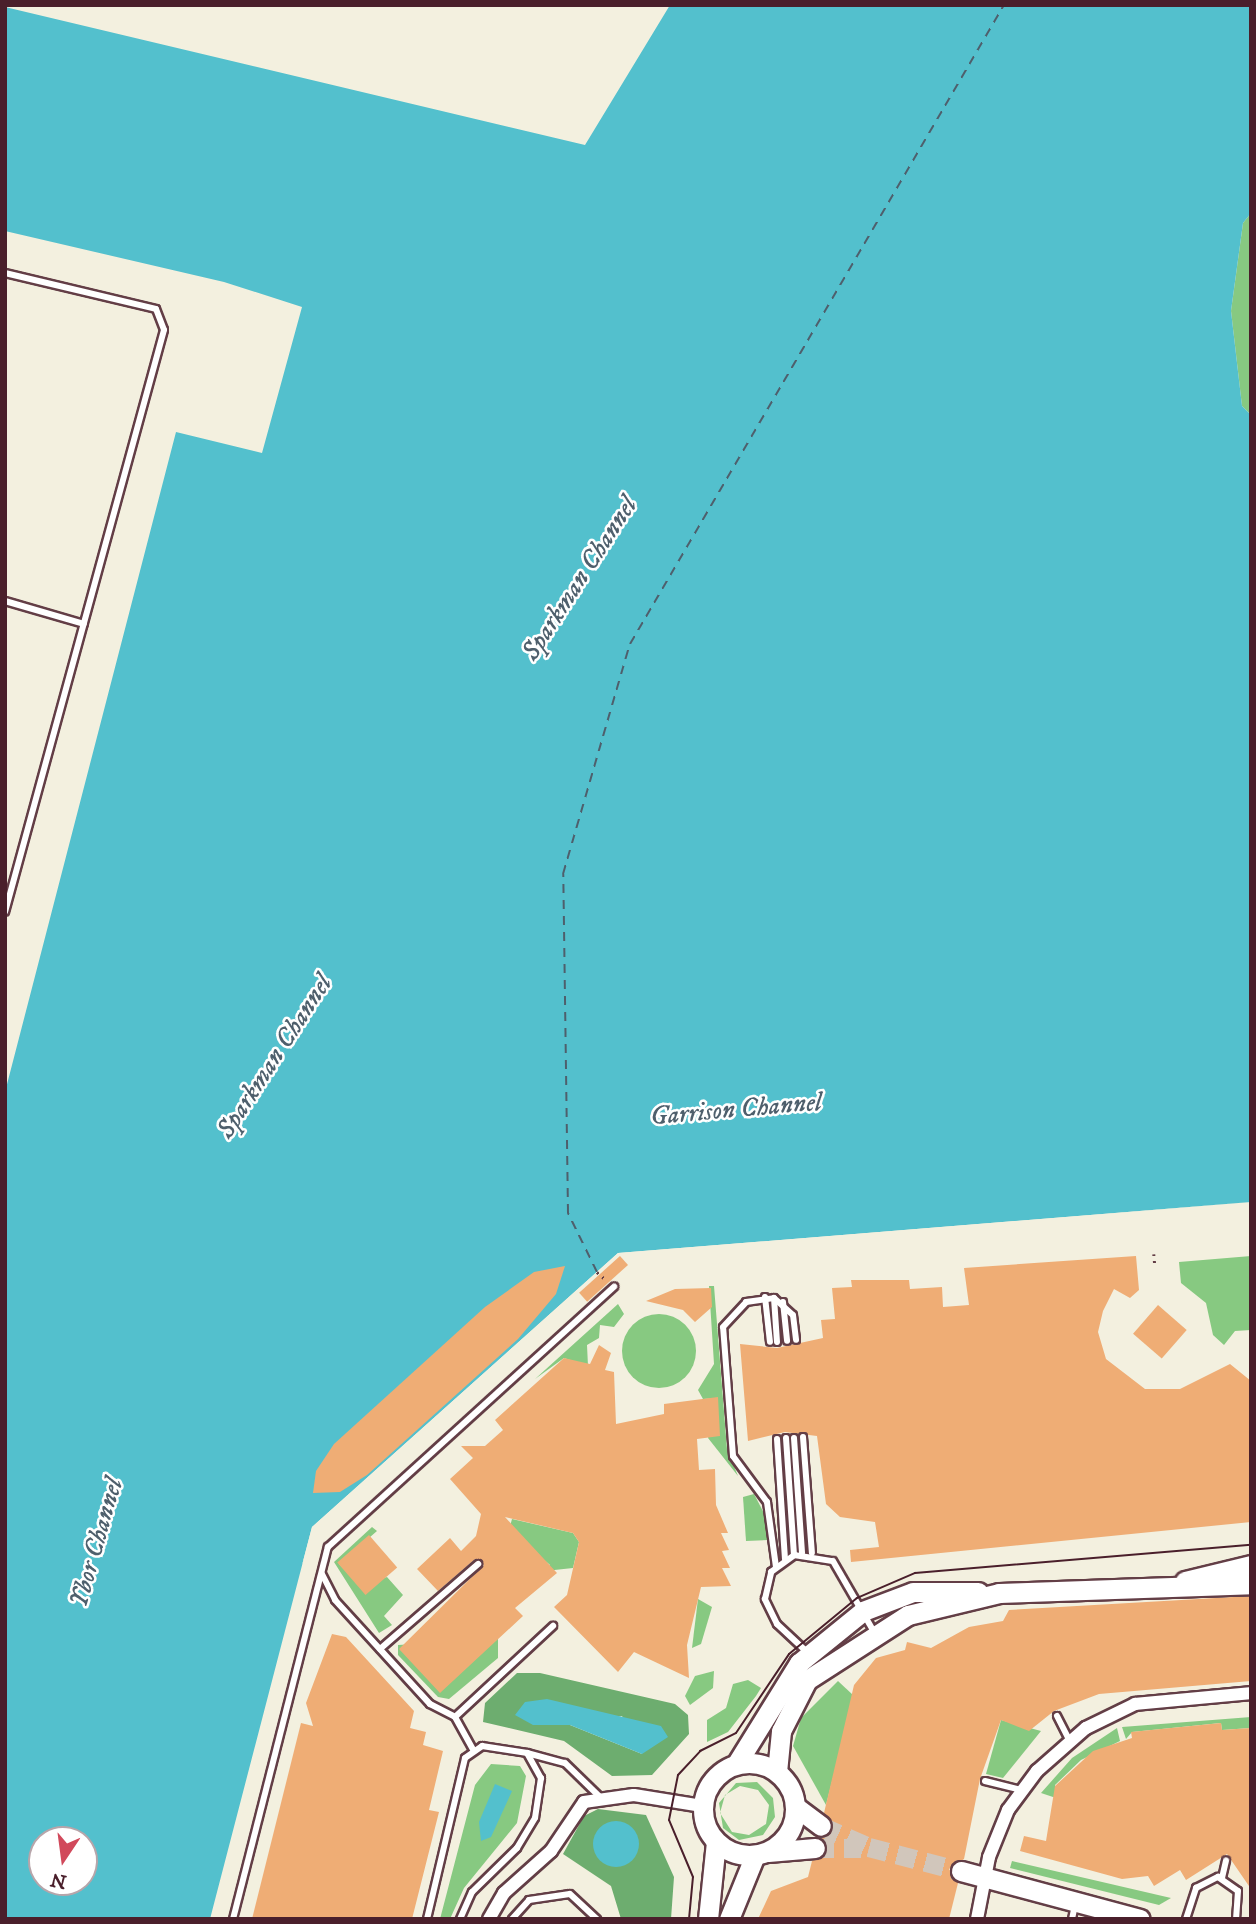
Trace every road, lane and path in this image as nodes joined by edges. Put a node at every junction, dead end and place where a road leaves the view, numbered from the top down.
1 (5, 273) edge
2 (5, 601) edge
3 (84, 624) junction
4 (5, 912) edge
5 (1154, 1254) dead end
6 (1155, 1266) dead end
7 (614, 1286) dead end
8 (765, 1297) junction
9 (774, 1298) junction
10 (783, 1302) junction
11 (796, 1340) dead end
12 (787, 1341) dead end
13 (803, 1437) dead end
14 (777, 1439) dead end
15 (802, 1553) junction
16 (812, 1553) junction
17 (794, 1555) junction
18 (785, 1559) junction
19 (478, 1564) dead end
20 (1251, 1565) edge
21 (776, 1567) junction
22 (321, 1574) junction
23 (1180, 1582) junction
24 (1248, 1583) edge
25 (984, 1594) junction
26 (863, 1611) junction
27 (553, 1626) dead end
28 (874, 1632) junction
29 (380, 1649) junction
30 (808, 1654) junction
31 (1251, 1693) edge
32 (1057, 1716) dead end
33 (455, 1717) junction
34 (1070, 1741) junction
35 (472, 1750) junction
36 (527, 1753) junction
37 (737, 1763) junction
38 (777, 1772) junction
39 (985, 1781) dead end
40 (1022, 1790) junction
41 (600, 1797) junction
42 (702, 1806) junction
43 (796, 1807) junction
44 (821, 1826) tunnel mouth
45 (716, 1842) junction
46 (815, 1848) tunnel mouth
47 (761, 1853) junction
48 (1226, 1860) dead end
49 (961, 1871) tunnel mouth
50 (1222, 1878) junction
51 (984, 1881) junction
52 (1074, 1911) edge
53 (233, 1919) edge
54 (427, 1919) edge
55 (460, 1919) edge
56 (489, 1919) edge
57 (512, 1919) edge
58 (597, 1919) edge
59 (708, 1919) edge
60 (729, 1919) edge
61 (977, 1919) edge
62 (1140, 1919) edge
63 (1186, 1919) edge
64 (1236, 1919) edge

1 - 3 lane
2 - 3 lane
3 - 4 lane
5 - 6 path
7 - 22 lane
8 - 9 lane
8 - 9 lane
8 - 21 lane
9 - 10 lane
10 - 11 lane
10 - 12 lane
13 - 16 lane
14 - 18 lane
15 - 16 lane
15 - 17 lane
15 - 17 lane
16 - 26 lane
17 - 18 lane
18 - 21 lane
19 - 29 lane
20 - 23 main road
21 - 30 lane
22 - 29 lane
22 - 53 lane
23 - 24 main road
23 - 25 main road
25 - 26 main road
25 - 28 main road
26 - 28 lane
26 - 30 main road
27 - 33 lane
28 - 38 main road
29 - 33 lane
30 - 37 main road
31 - 34 street
32 - 34 lane
33 - 35 lane
34 - 40 street
35 - 36 lane
35 - 54 lane
36 - 41 lane
36 - 55 lane
37 - 38 main road
37 - 42 main road
38 - 43 main road
39 - 40 lane
40 - 51 street
41 - 42 street
41 - 56 street
42 - 45 main road
43 - 44 main road
43 - 47 main road
45 - 47 main road
45 - 59 main road
46 - 47 main road
47 - 60 main road
48 - 50 lane
49 - 51 main road
50 - 63 lane
50 - 64 lane
51 - 52 main road
51 - 61 street
52 - 62 main road
57 - 58 lane

